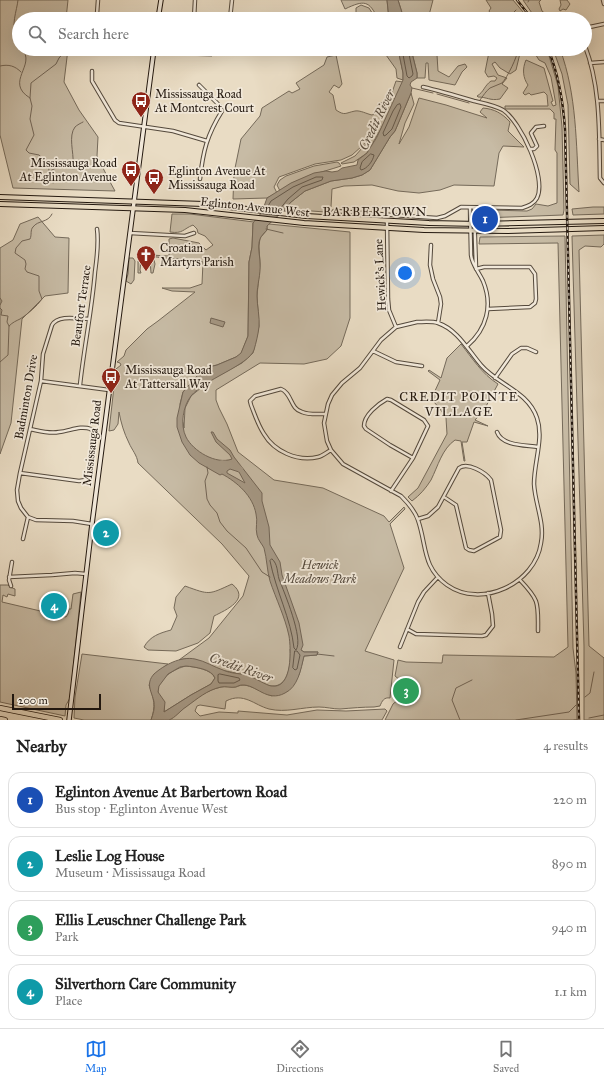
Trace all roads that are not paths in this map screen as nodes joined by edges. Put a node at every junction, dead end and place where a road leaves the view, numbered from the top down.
1 (98, 0) edge
2 (160, 0) edge
3 (194, 0) edge
4 (232, 0) edge
5 (603, 0) edge
6 (604, 4) edge
7 (97, 12) edge
8 (159, 12) edge
9 (194, 12) edge
10 (231, 12) edge
11 (604, 24) edge
12 (592, 27) edge
13 (153, 56) edge
14 (588, 56) edge
15 (604, 62) edge
16 (590, 63) junction
17 (92, 71) dead end
18 (199, 85) dead end
19 (423, 87) dead end
20 (598, 101) junction
21 (604, 101) edge
22 (544, 126) dead end
23 (144, 127) junction
24 (599, 139) junction
25 (604, 140) edge
26 (207, 141) junction
27 (530, 149) junction
28 (200, 179) dead end
29 (604, 183) edge
30 (0, 197) edge
31 (134, 200) junction
32 (0, 204) edge
33 (133, 208) junction
34 (470, 208) junction
35 (474, 208) junction
36 (328, 217) junction
37 (387, 221) junction
38 (604, 221) edge
39 (472, 224) junction
40 (604, 228) edge
41 (97, 229) dead end
42 (386, 229) junction
43 (472, 231) junction
44 (129, 233) junction
45 (194, 233) dead end
46 (431, 245) dead end
47 (476, 270) junction
48 (488, 308) junction
49 (90, 319) junction
50 (438, 323) junction
51 (396, 327) junction
52 (467, 346) junction
53 (373, 351) junction
54 (536, 352) dead end
55 (422, 366) dead end
56 (495, 378) junction
57 (41, 381) junction
58 (80, 385) junction
59 (109, 390) junction
60 (325, 414) junction
61 (30, 429) junction
62 (497, 432) dead end
63 (538, 447) junction
64 (331, 450) junction
65 (413, 458) junction
66 (20, 473) junction
67 (391, 491) junction
68 (444, 497) junction
69 (28, 516) junction
70 (418, 519) junction
71 (92, 524) junction
72 (23, 539) dead end
73 (12, 562) dead end
74 (86, 574) junction
75 (9, 577) junction
76 (438, 577) junction
77 (520, 580) junction
78 (11, 586) dead end
79 (488, 593) junction
80 (407, 629) junction
81 (538, 631) dead end
82 (400, 647) dead end
83 (0, 708) edge
84 (0, 719) edge
85 (5, 720) edge
86 (60, 720) edge
87 (69, 720) edge

1 - 7 street
2 - 8 main road
3 - 9 street
4 - 10 street
5 - 6 street
11 - 12 street
13 - 23 main road, Mississauga Road
14 - 16 street
15 - 16 street
16 - 20 street
17 - 23 street
18 - 26 street
19 - 27 street
20 - 21 street
20 - 24 street
22 - 27 street
23 - 26 street
23 - 31 main road, Mississauga Road
24 - 25 street
24 - 29 street
26 - 28 street
27 - 35 street
30 - 31 main road, Eglinton Avenue West
31 - 33 main road, Mississauga Road
31 - 36 main road, Eglinton Avenue West
32 - 33 main road, Eglinton Avenue West
33 - 42 main road, Eglinton Avenue West
33 - 44 main road, Mississauga Road
34 - 35 street
34 - 36 street
34 - 39 street
35 - 39 street
36 - 37 main road, Eglinton Avenue West
37 - 39 main road, Eglinton Avenue West
37 - 42 street, Hewick's Lane
38 - 39 main road, Eglinton Avenue West
39 - 43 street
40 - 43 main road, Eglinton Avenue West
41 - 49 street, Beaufort Terrace
42 - 43 main road, Eglinton Avenue West
42 - 51 street, Hewick's Lane
43 - 47 street
43 - 47 street
44 - 45 street
44 - 59 main road, Mississauga Road
46 - 50 street
47 - 48 street
47 - 48 street
48 - 52 street
49 - 57 street, Badminton Drive
49 - 58 street, Beaufort Terrace
50 - 51 street
50 - 52 street
51 - 53 street
52 - 56 street
53 - 55 street
53 - 60 street
54 - 56 street
56 - 63 street
57 - 58 street
57 - 61 street, Badminton Drive
58 - 59 street
59 - 71 main road, Mississauga Road
60 - 64 street
60 - 64 street
61 - 66 street, Badminton Drive
61 - 66 street
62 - 63 street
63 - 77 street
64 - 67 street
65 - 65 street
65 - 67 street
66 - 69 street, Badminton Drive
67 - 70 street
68 - 68 street
68 - 70 street
69 - 71 street
69 - 72 street
70 - 76 street
71 - 74 main road, Mississauga Road
73 - 75 street
74 - 75 street
74 - 87 main road, Mississauga Road
75 - 78 street
76 - 79 street
76 - 80 street
77 - 79 street
77 - 81 street
79 - 80 street
80 - 82 street
83 - 86 highway
84 - 85 highway

